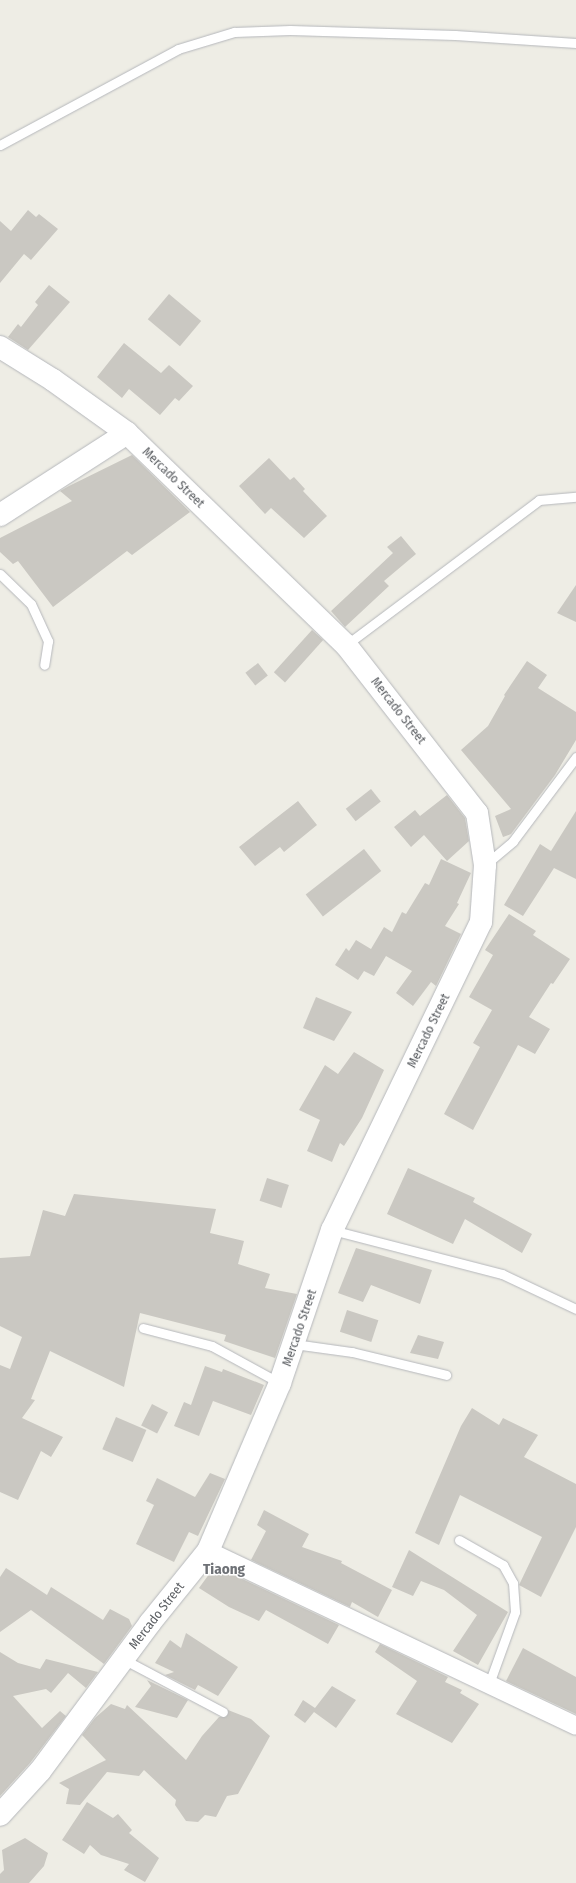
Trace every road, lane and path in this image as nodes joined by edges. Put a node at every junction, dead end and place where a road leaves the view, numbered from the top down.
1 (576, 42) edge
2 (0, 145) edge
3 (0, 347) edge
4 (127, 433) junction
5 (576, 497) edge
6 (0, 515) edge
7 (0, 574) edge
8 (346, 645) junction
9 (44, 665) dead end
10 (576, 757) edge
11 (485, 865) junction
12 (332, 1230) junction
13 (576, 1309) edge
14 (143, 1328) dead end
15 (294, 1344) junction
16 (446, 1375) dead end
17 (280, 1383) junction
18 (459, 1540) dead end
19 (208, 1552) junction
20 (123, 1659) junction
21 (490, 1684) junction
22 (223, 1712) dead end
23 (576, 1726) edge
24 (0, 1815) edge

1 - 2 lane
3 - 4 street, Mercado Street
4 - 6 street
4 - 8 street, Mercado Street
5 - 8 lane
7 - 9 lane
8 - 11 street, Mercado Street
10 - 11 lane
11 - 12 street, Mercado Street
12 - 13 lane
12 - 15 street, Mercado Street
14 - 17 lane
15 - 16 lane
15 - 17 street, Mercado Street
17 - 19 street, Mercado Street
18 - 21 lane
19 - 20 street, Mercado Street
19 - 21 street
20 - 22 lane
20 - 24 street, Mercado Street
21 - 23 street

